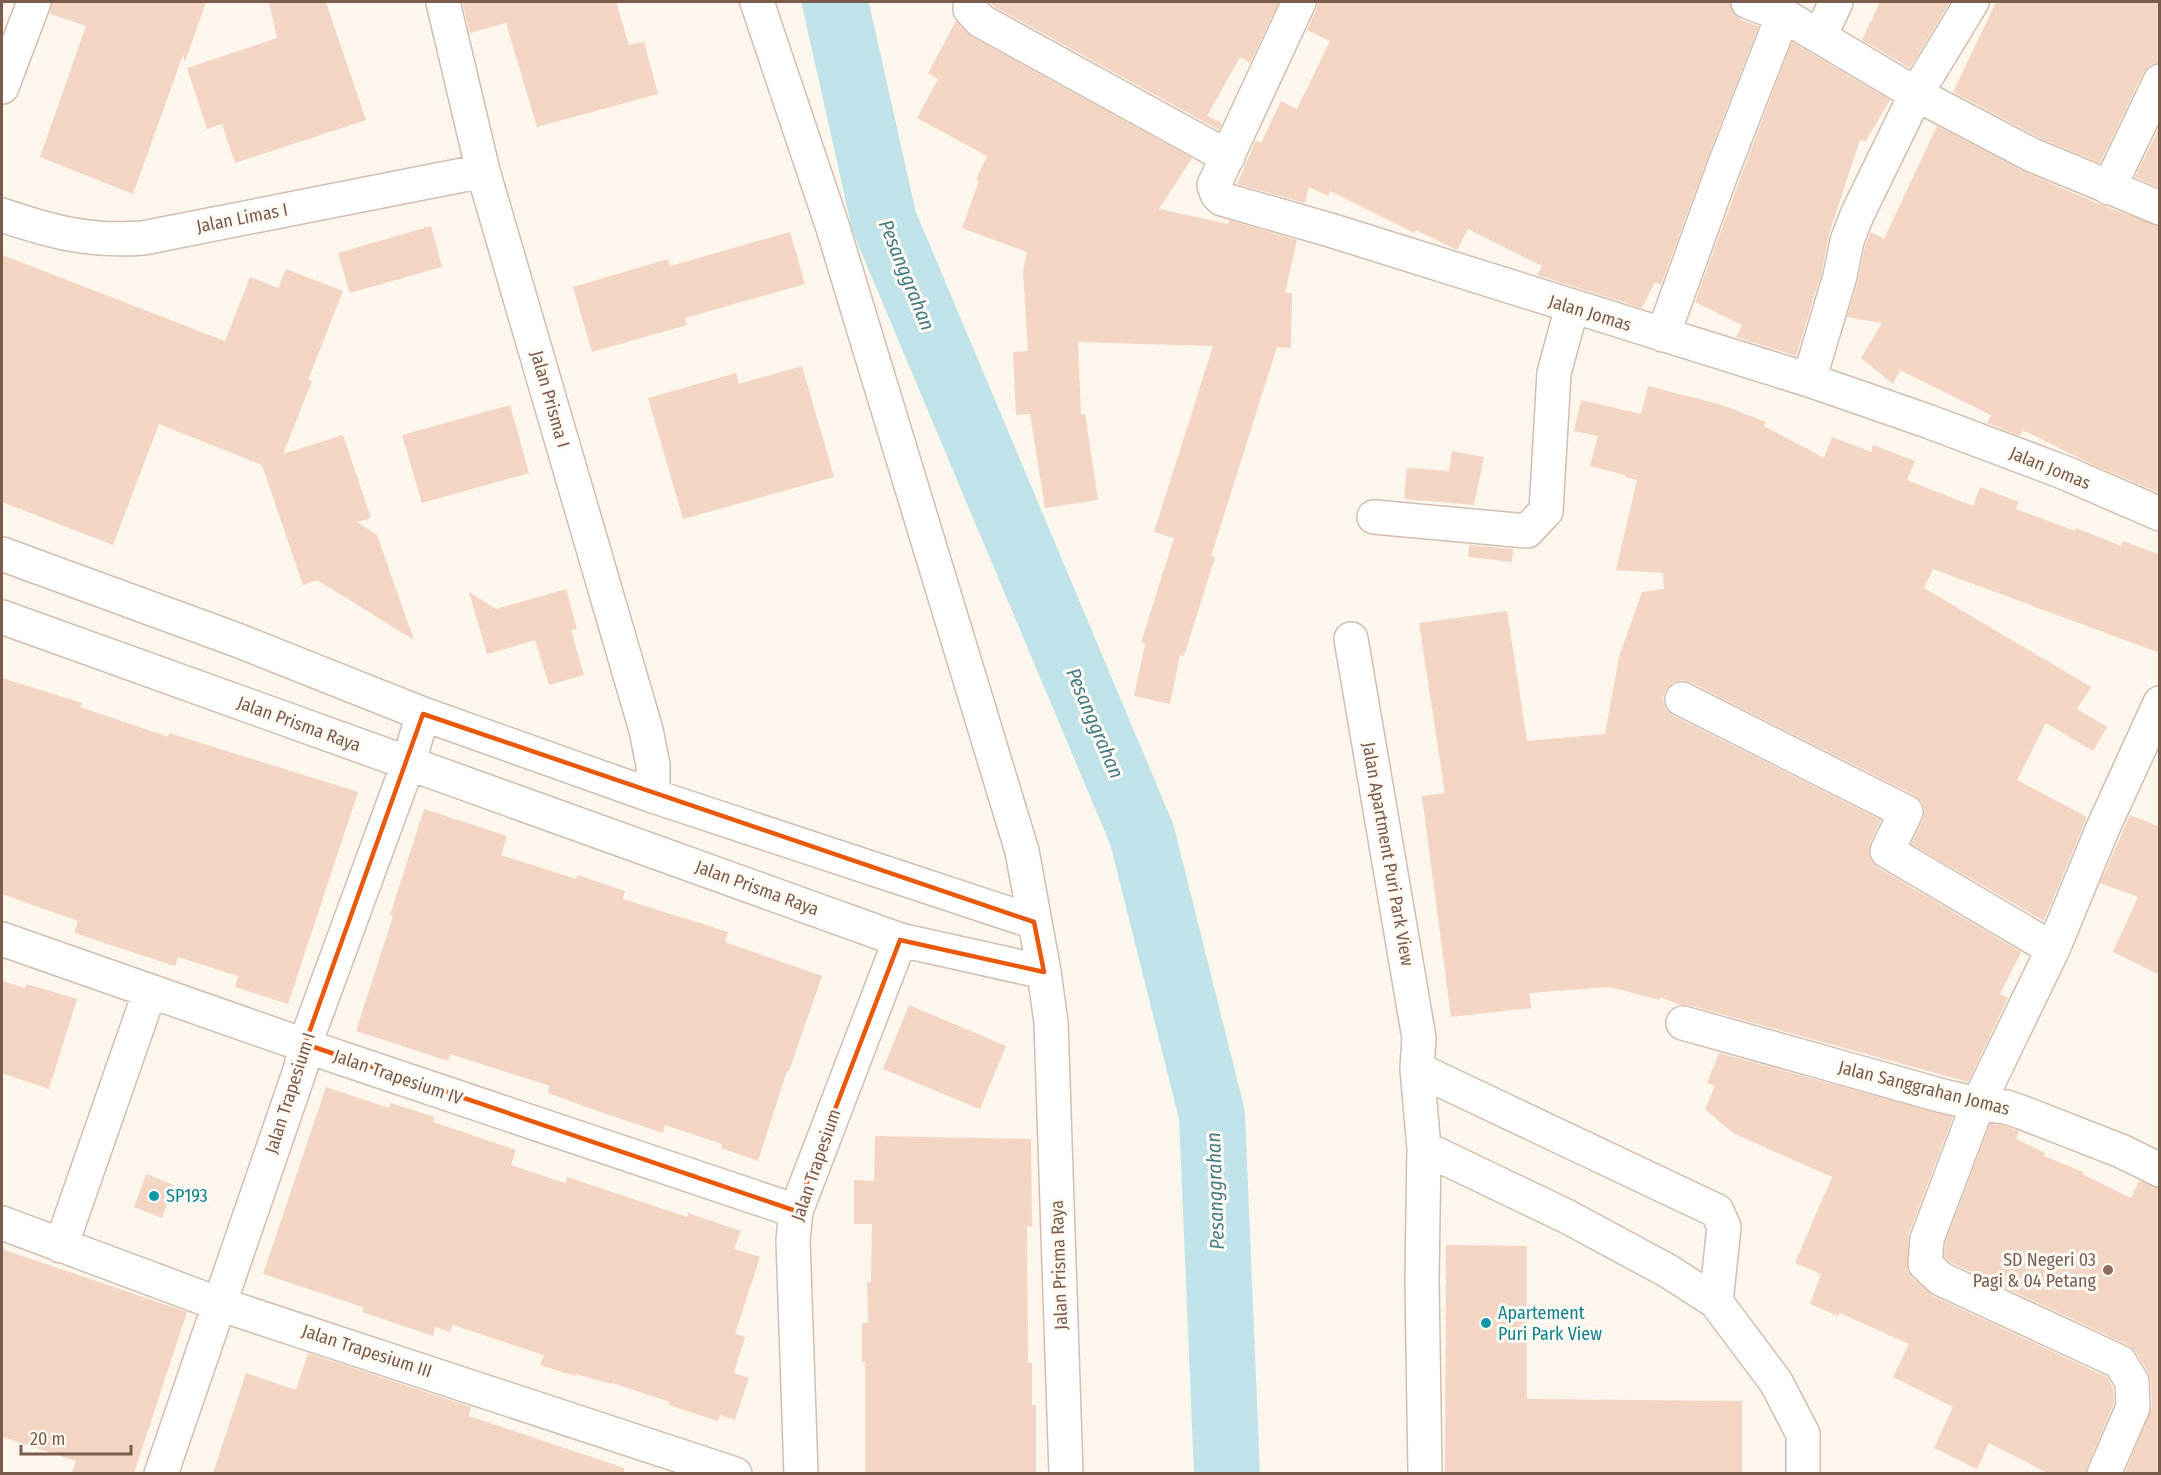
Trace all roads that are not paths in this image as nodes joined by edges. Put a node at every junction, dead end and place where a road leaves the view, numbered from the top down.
1 (34, 2) edge
2 (444, 2) edge
3 (757, 2) edge
4 (971, 2) edge
5 (1299, 2) edge
6 (1748, 2) edge
7 (1836, 2) edge
8 (1972, 2) edge
9 (1784, 15) junction
10 (1820, 36) junction
11 (2160, 81) edge
12 (2, 87) edge
13 (1916, 94) junction
14 (1228, 157) junction
15 (483, 171) junction
16 (2109, 188) junction
17 (2160, 208) edge
18 (2, 215) edge
19 (1572, 307) junction
20 (1664, 335) junction
21 (1809, 380) junction
22 (2160, 514) edge
23 (1374, 517) dead end
24 (2, 554) edge
25 (2, 617) edge
26 (1351, 639) dead end
27 (1682, 699) dead end
28 (2160, 703) edge
29 (423, 714) junction
30 (408, 764) junction
31 (653, 796) junction
32 (1034, 922) junction
33 (2, 939) edge
34 (900, 940) junction
35 (2053, 949) junction
36 (1044, 972) junction
37 (150, 991) junction
38 (1683, 1023) dead end
39 (305, 1044) junction
40 (1418, 1069) junction
41 (1978, 1104) junction
42 (1424, 1148) junction
43 (2160, 1170) edge
44 (796, 1211) junction
45 (2, 1224) edge
46 (61, 1246) junction
47 (1716, 1302) junction
48 (219, 1304) junction
49 (161, 1473) edge
50 (735, 1473) edge
51 (801, 1473) edge
52 (1066, 1473) edge
53 (1425, 1473) edge
54 (1803, 1473) edge
55 (2104, 1473) edge

1 - 12 street
2 - 15 street, Jalan Prisma I
3 - 32 street
4 - 14 street
5 - 14 street, Jalan Jomas
6 - 9 street
7 - 10 street
8 - 13 street
9 - 10 street
9 - 20 street
10 - 13 street
11 - 16 street
13 - 16 street
13 - 21 street
14 - 19 street, Jalan Jomas
15 - 18 street, Jalan Limas I
15 - 31 street, Jalan Prisma I
16 - 17 street
19 - 20 street, Jalan Jomas
19 - 23 street
20 - 21 street, Jalan Jomas
21 - 22 street, Jalan Jomas
24 - 29 street
25 - 30 street, Jalan Prisma Raya
26 - 40 street, Jalan Apartment Puri Park View
27 - 35 street
28 - 35 street
29 - 30 street, Jalan Trapesium I
29 - 31 street
30 - 34 street, Jalan Prisma Raya
30 - 39 street, Jalan Trapesium I
31 - 32 street
32 - 36 street
33 - 37 street, Jalan Trapesium IV
34 - 36 street, Jalan Prisma Raya
34 - 44 street, Jalan Trapesium
35 - 41 street
36 - 52 street, Jalan Prisma Raya
37 - 39 street, Jalan Trapesium IV
37 - 46 street
38 - 41 street, Jalan Sanggrahan Jomas
39 - 44 street, Jalan Trapesium IV
39 - 48 street, Jalan Trapesium I
40 - 42 street, Jalan Apartment Puri Park View
40 - 47 street
41 - 43 street, Jalan Sanggrahan Jomas
41 - 55 street
42 - 47 street
42 - 53 street, Jalan Apartment Puri Park View
44 - 51 street, Jalan Trapesium
45 - 46 street, Jalan Trapesium III
46 - 48 street, Jalan Trapesium III
47 - 54 street
48 - 49 street, Jalan Trapesium I
48 - 50 street, Jalan Trapesium III

